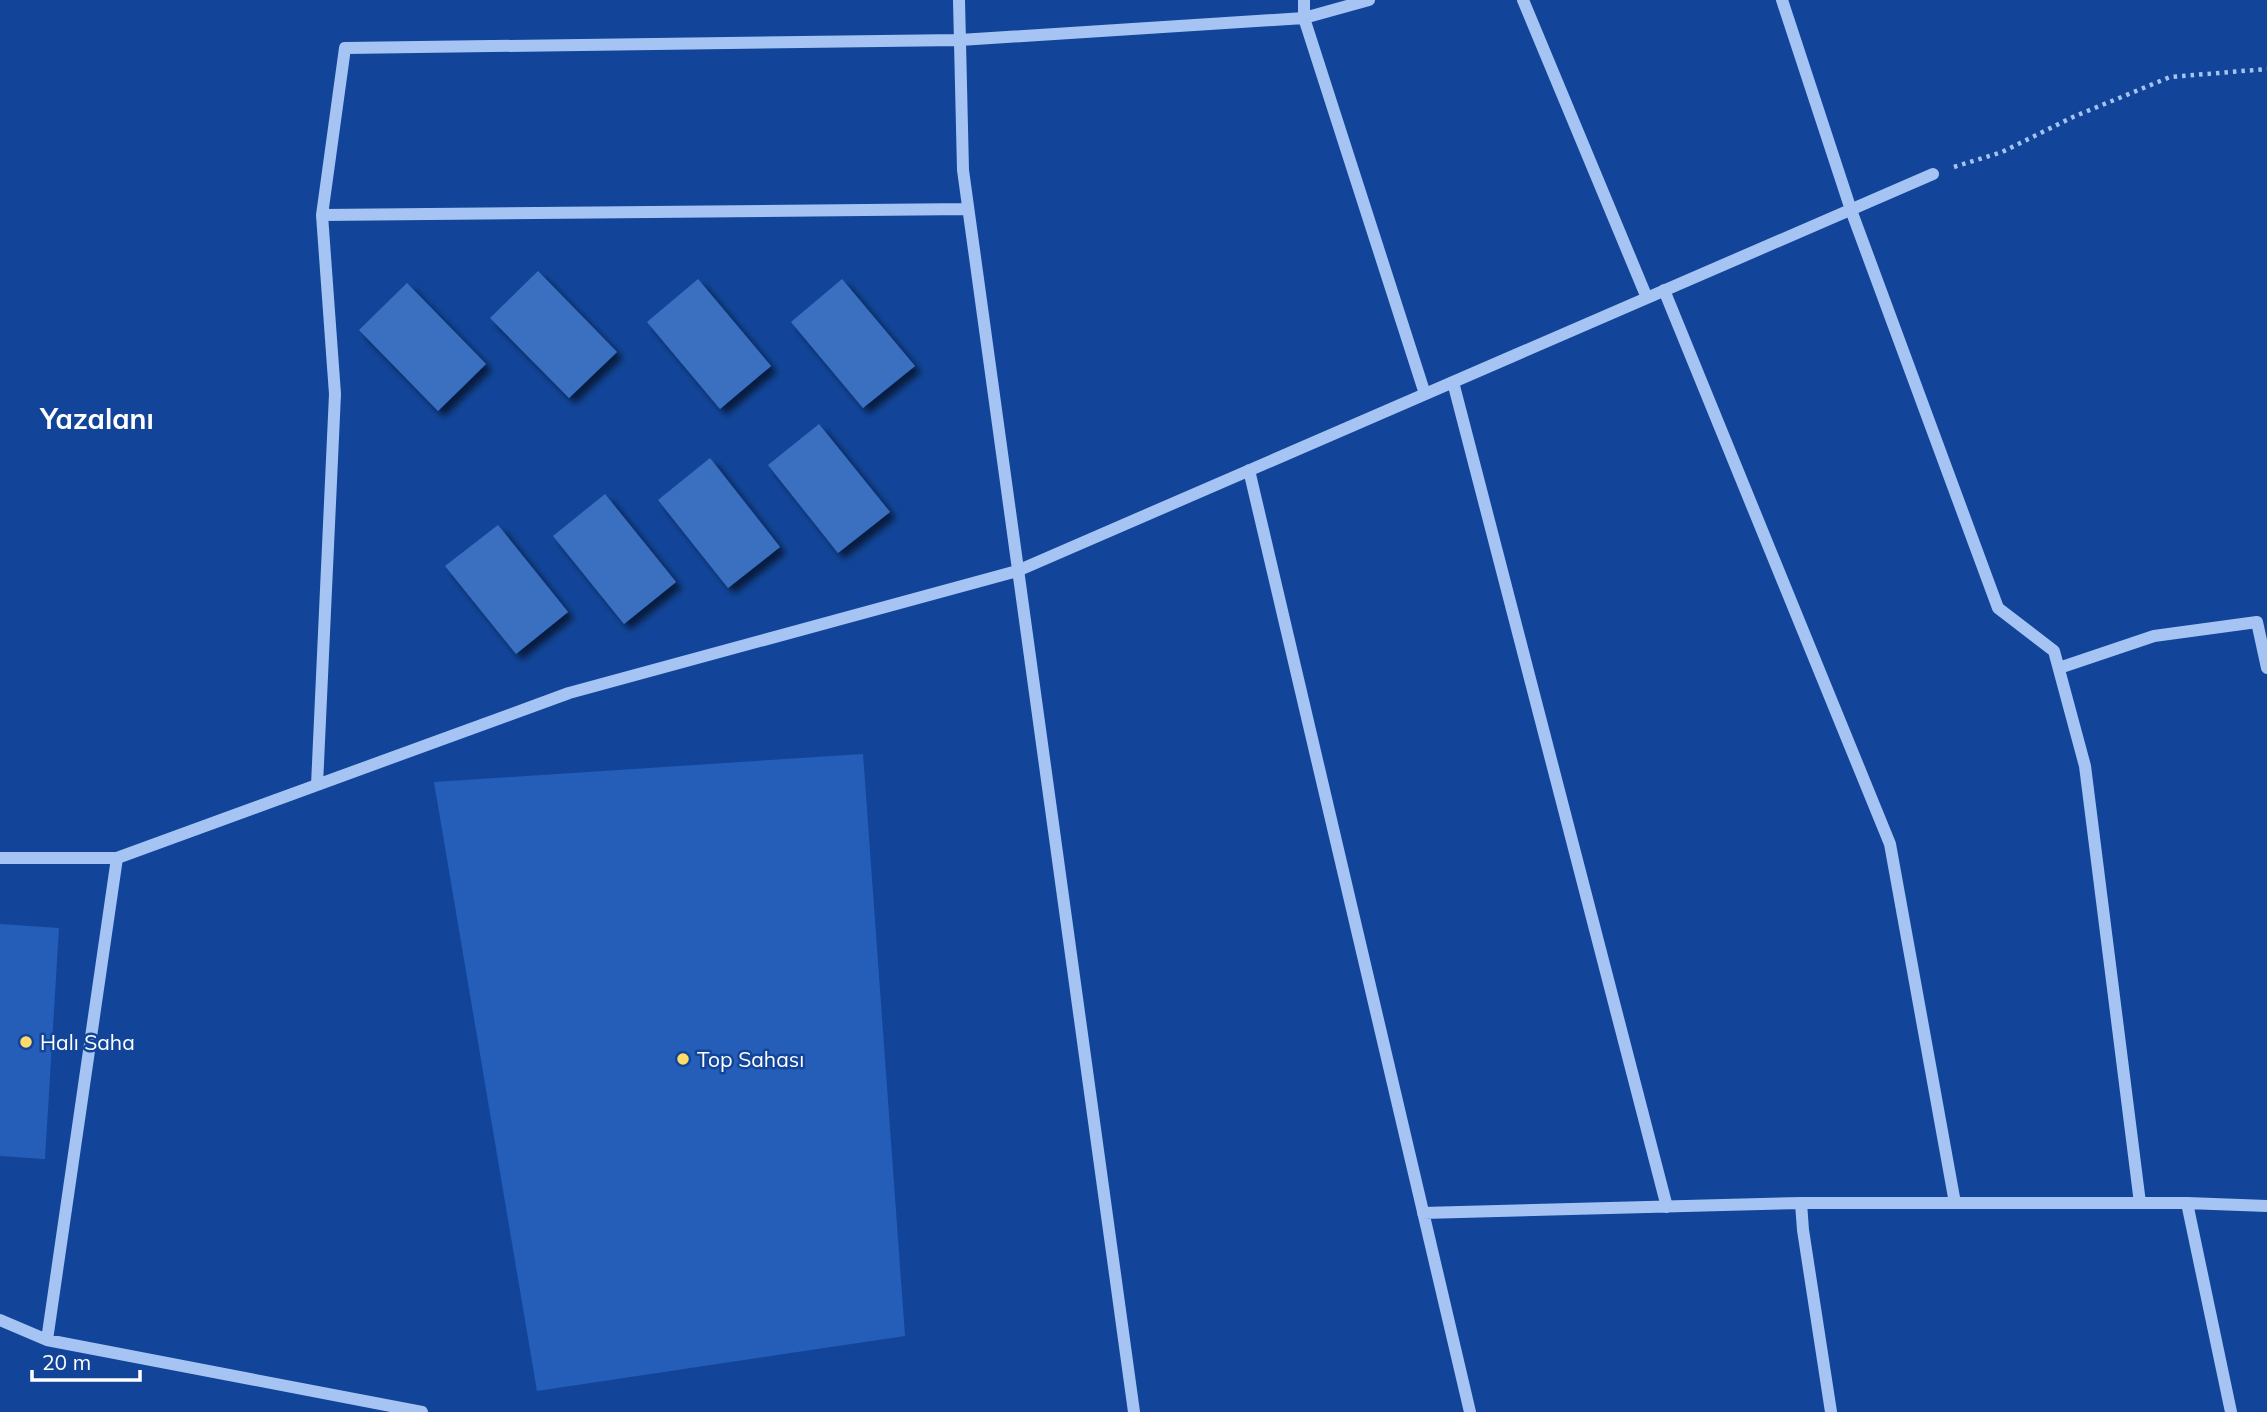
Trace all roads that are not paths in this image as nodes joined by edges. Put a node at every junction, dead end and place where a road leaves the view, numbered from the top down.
1 (959, 0) edge
2 (1304, 0) edge
3 (1368, 0) edge
4 (1523, 0) edge
5 (1782, 0) edge
6 (1304, 18) junction
7 (960, 40) junction
8 (1933, 174) road end
9 (968, 209) junction
10 (1851, 209) junction
11 (322, 215) junction
12 (1664, 290) junction
13 (1647, 298) junction
14 (1453, 382) junction
15 (1424, 394) junction
16 (1249, 470) junction
17 (1017, 571) junction
18 (2059, 668) junction
19 (2267, 668) edge
20 (317, 785) junction
21 (117, 858) junction
22 (0, 859) edge
23 (1801, 1203) junction
24 (1955, 1203) junction
25 (2140, 1203) junction
26 (2188, 1203) junction
27 (2267, 1206) edge
28 (1667, 1207) junction
29 (1423, 1213) junction
30 (0, 1320) edge
31 (47, 1340) junction
32 (422, 1412) edge
33 (1134, 1412) edge
34 (1470, 1412) edge
35 (1831, 1412) edge
36 (2231, 1412) edge

1 - 7 street
2 - 6 street
3 - 6 street
4 - 13 street
5 - 10 street
6 - 7 street
6 - 15 street
7 - 9 street
7 - 11 street
8 - 10 street
9 - 11 street
9 - 17 street
10 - 12 street
10 - 18 street
11 - 20 street
12 - 13 street
12 - 24 street
13 - 14 street
14 - 15 street
14 - 28 street
15 - 16 street
16 - 17 street
16 - 29 street
17 - 20 street
17 - 33 street
18 - 19 street
18 - 25 street
20 - 21 street
21 - 22 street
21 - 31 street
23 - 24 street
23 - 28 street
23 - 35 street
24 - 25 street
25 - 26 street
26 - 27 street
26 - 36 street
28 - 29 street
29 - 34 street
30 - 31 street
31 - 32 street

